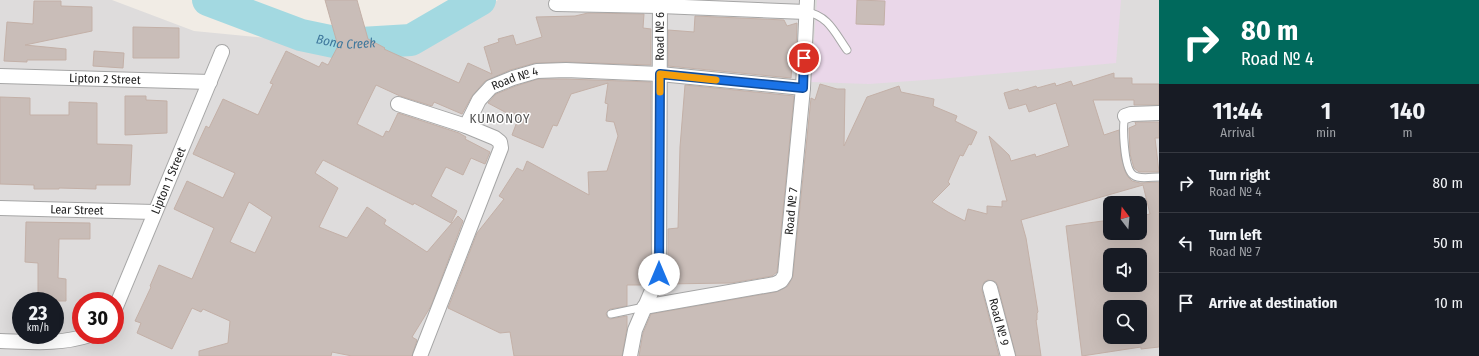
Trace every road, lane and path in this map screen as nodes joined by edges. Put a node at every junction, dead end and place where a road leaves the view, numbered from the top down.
1 (660, 3) edge
2 (556, 4) dead end
3 (806, 6) edge
4 (847, 50) dead end
5 (222, 52) dead end
6 (660, 74) junction
7 (0, 76) edge
8 (210, 82) junction
9 (803, 88) junction
10 (398, 104) dead end
11 (1159, 113) edge
12 (1125, 116) joint
13 (466, 126) junction
14 (1159, 177) edge
15 (0, 208) edge
16 (154, 212) junction
17 (990, 288) dead end
18 (122, 292) edge
19 (644, 307) junction
20 (611, 314) dead end
21 (72, 340) edge
22 (0, 341) edge
23 (420, 356) edge
24 (630, 356) edge
25 (1008, 356) edge

1 - 2 street
1 - 3 street
1 - 6 street, Road № 6
3 - 4 lane
3 - 9 street, Road № 7
5 - 8 street, Lipton 1 Street
6 - 9 street, Road № 4
6 - 13 street, Road № 4
6 - 19 street, Road № 6
7 - 8 street, Lipton 2 Street
8 - 16 street, Lipton 1 Street
9 - 19 street, Road № 7
10 - 13 street
11 - 12 street
12 - 14 lane
13 - 23 street
15 - 16 street, Lear Street
16 - 18 street, Lipton 1 Street
17 - 25 street, Road № 9
19 - 20 lane
19 - 24 street, Road № 6
21 - 22 street

